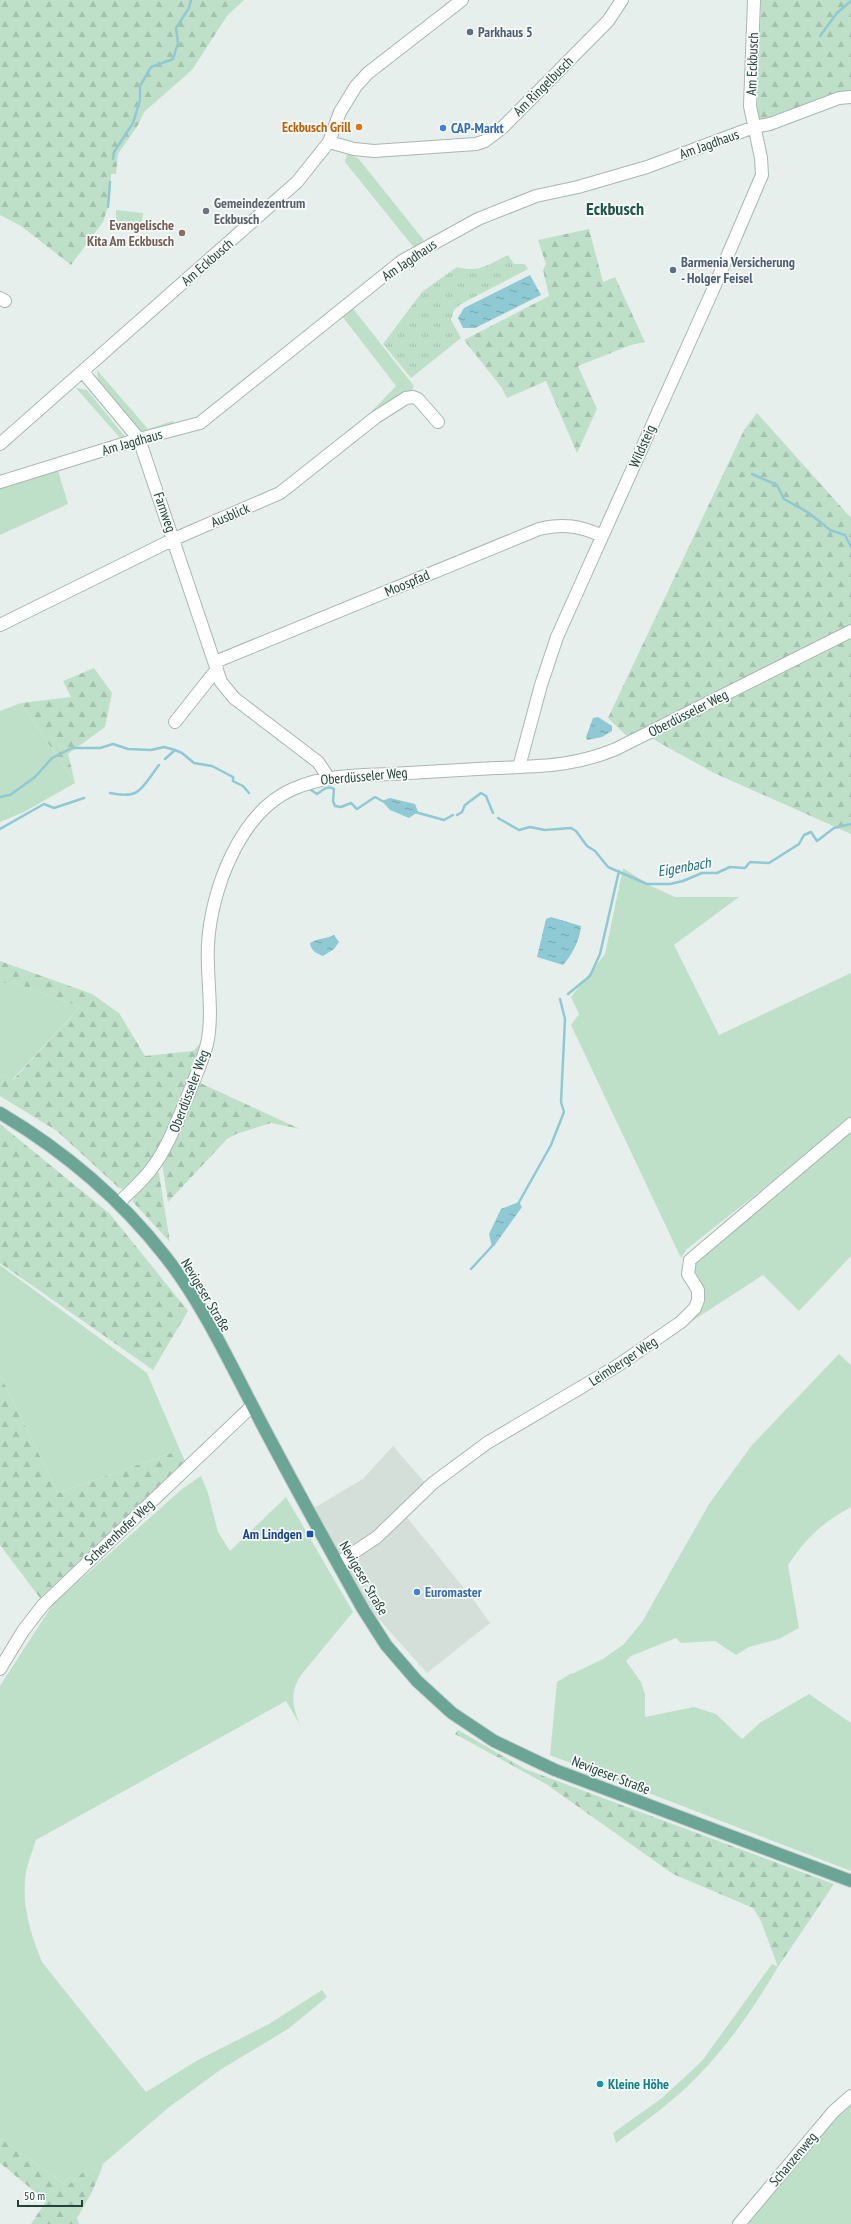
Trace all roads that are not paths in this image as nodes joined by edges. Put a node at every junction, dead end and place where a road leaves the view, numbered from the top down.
1 (462, 0) edge
2 (622, 0) edge
3 (754, 0) edge
4 (851, 97) edge
5 (754, 127) junction
6 (329, 142) junction
7 (83, 372) junction
8 (438, 422) dead end
9 (139, 439) junction
10 (0, 444) edge
11 (0, 482) edge
12 (602, 536) junction
13 (174, 539) junction
14 (0, 625) edge
15 (851, 631) edge
16 (216, 666) junction
17 (175, 722) dead end
18 (519, 767) junction
19 (328, 777) junction
20 (0, 1113) edge
21 (851, 1124) edge
22 (119, 1203) junction
23 (252, 1406) junction
24 (338, 1563) junction
25 (0, 1669) edge
26 (851, 1881) edge
27 (851, 2096) edge
28 (739, 2224) edge

1 - 6 street, Am Eckbusch
2 - 6 street, Am Ringelbusch
3 - 5 street, Am Eckbusch
4 - 5 street, Am Jagdhaus
5 - 9 street, Am Jagdhaus
5 - 12 street, Wildsteig
6 - 7 street, Am Eckbusch
7 - 9 street, Farnweg
7 - 10 street, Am Eckbusch
8 - 13 street, Ausblick
9 - 11 street, Am Jagdhaus
9 - 13 street, Farnweg
12 - 16 street, Moospfad
12 - 18 street, Wildsteig
13 - 14 street, Ausblick
13 - 16 street, Farnweg
15 - 18 street, Oberdüsseler Weg
16 - 17 street
16 - 19 street, Farnweg
18 - 19 street, Oberdüsseler Weg
19 - 22 street, Oberdüsseler Weg
20 - 22 main road, Nevigeser Straße
21 - 24 street, Leimberger Weg
22 - 23 main road, Nevigeser Straße
23 - 24 main road, Nevigeser Straße
23 - 25 street, Schevenhofer Weg
24 - 26 main road, Nevigeser Straße
27 - 28 street, Schanzenweg

